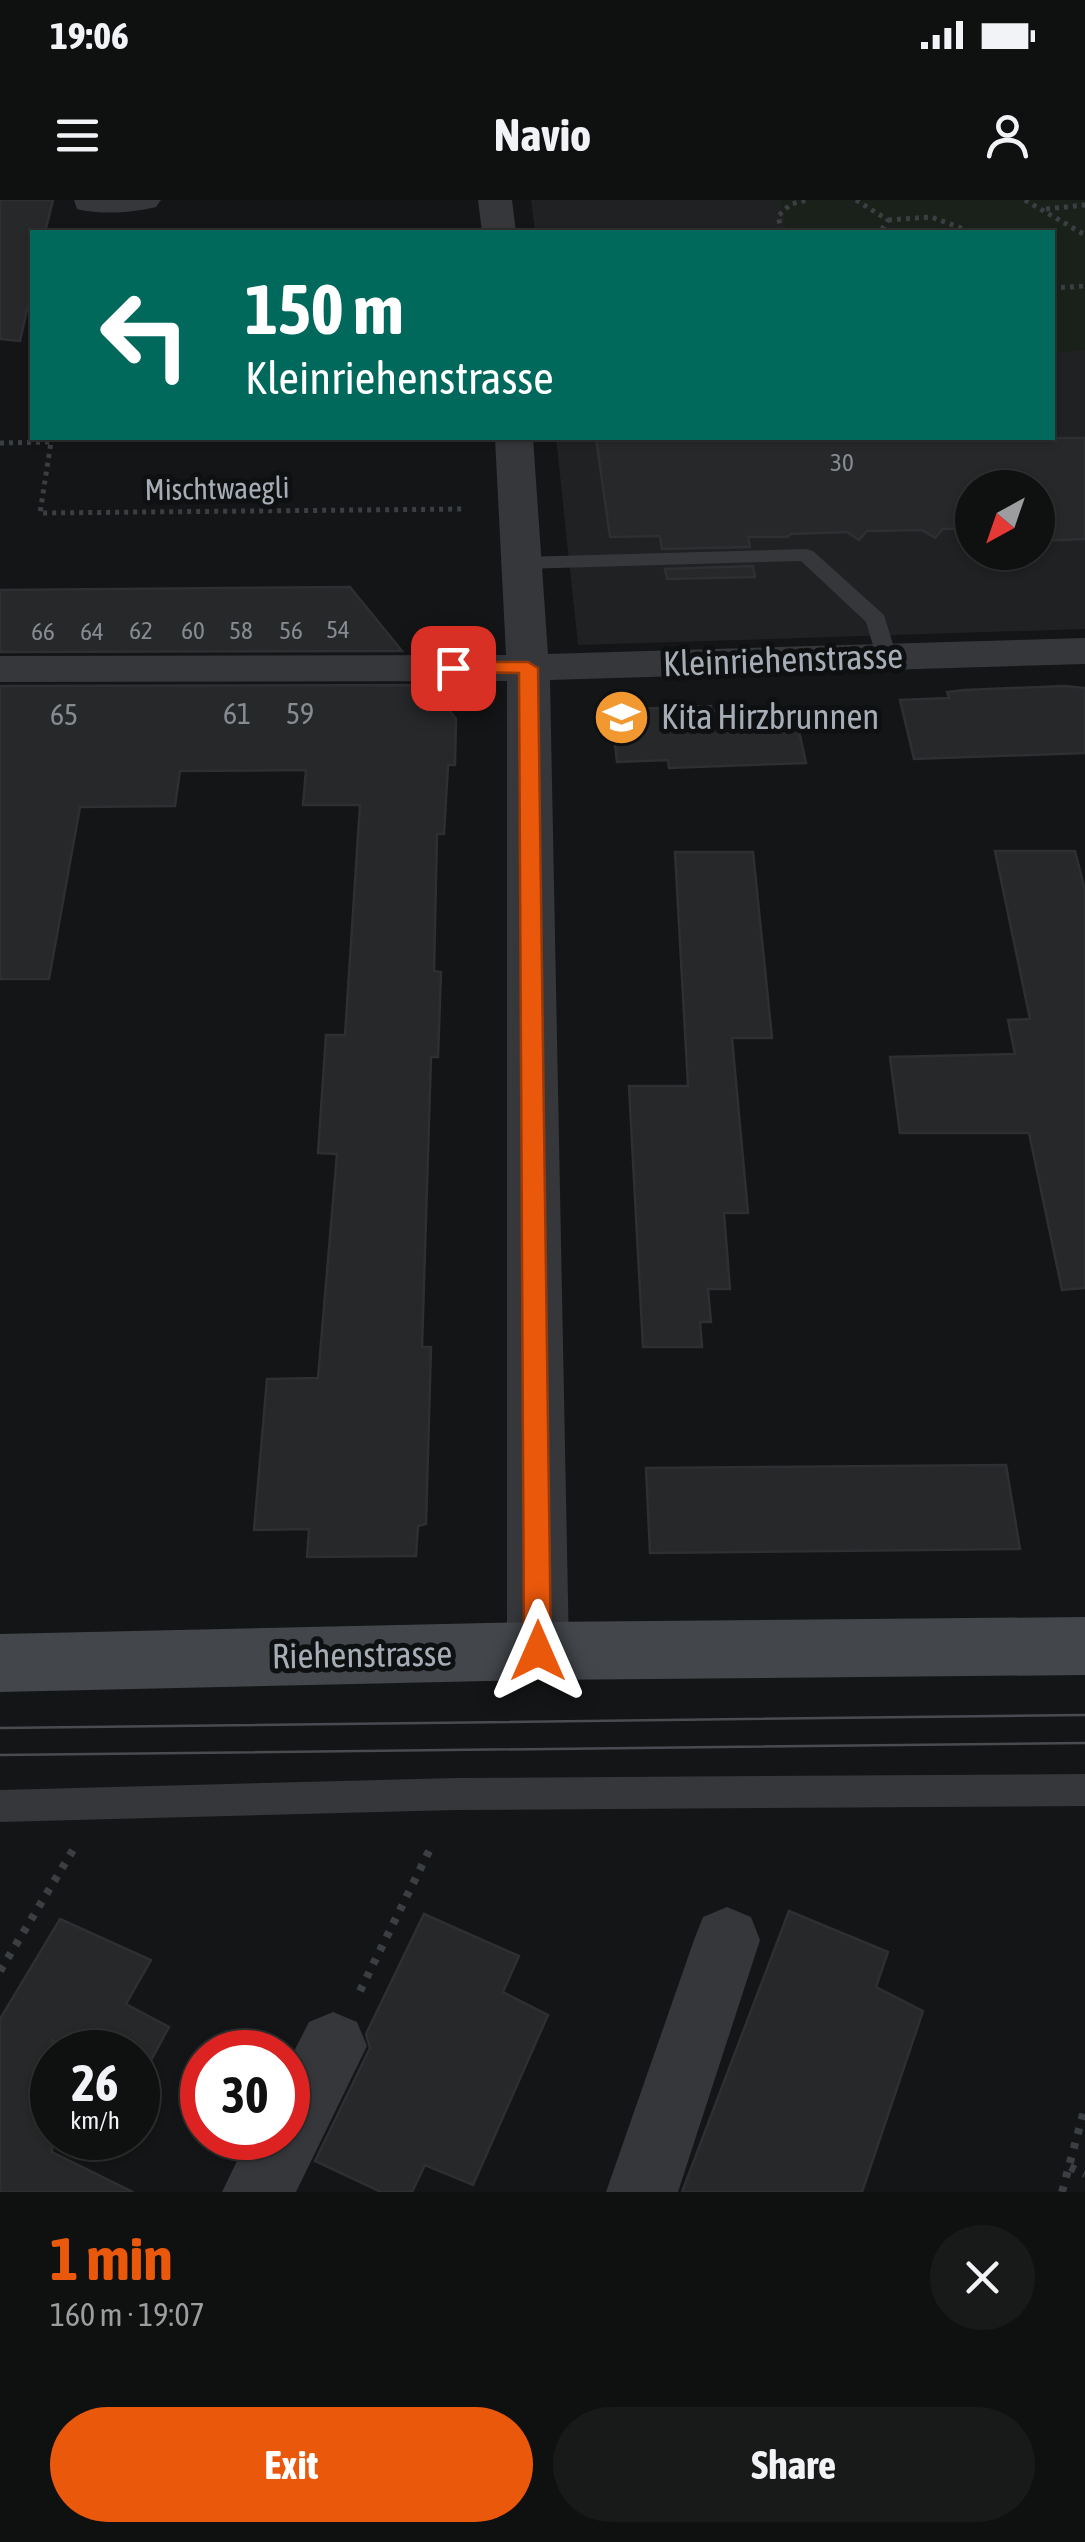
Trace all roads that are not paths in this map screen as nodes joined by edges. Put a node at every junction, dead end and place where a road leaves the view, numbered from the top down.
1 (144, 200) edge
2 (496, 200) edge
3 (88, 211) edge
4 (499, 230) edge
5 (514, 440) edge
6 (522, 563) junction
7 (1085, 651) edge
8 (886, 658) junction
9 (528, 668) junction
10 (0, 669) edge
11 (1085, 1646) edge
12 (538, 1651) junction
13 (0, 1663) edge
14 (1085, 1790) edge
15 (0, 1806) edge
16 (728, 1940) dead end
17 (333, 2046) road end
18 (310, 2091) edge
19 (275, 2160) edge
20 (258, 2192) edge
21 (642, 2192) edge

1 - 3 street
2 - 4 street
5 - 6 street
6 - 8 lane
6 - 9 street
7 - 8 street, Kleinriehenstrasse
8 - 9 street, Kleinriehenstrasse
9 - 10 street, Kleinriehenstrasse
9 - 12 street
11 - 12 main road, Riehenstrasse
12 - 13 main road, Riehenstrasse
14 - 15 lane
16 - 21 street
17 - 18 street
19 - 20 street

